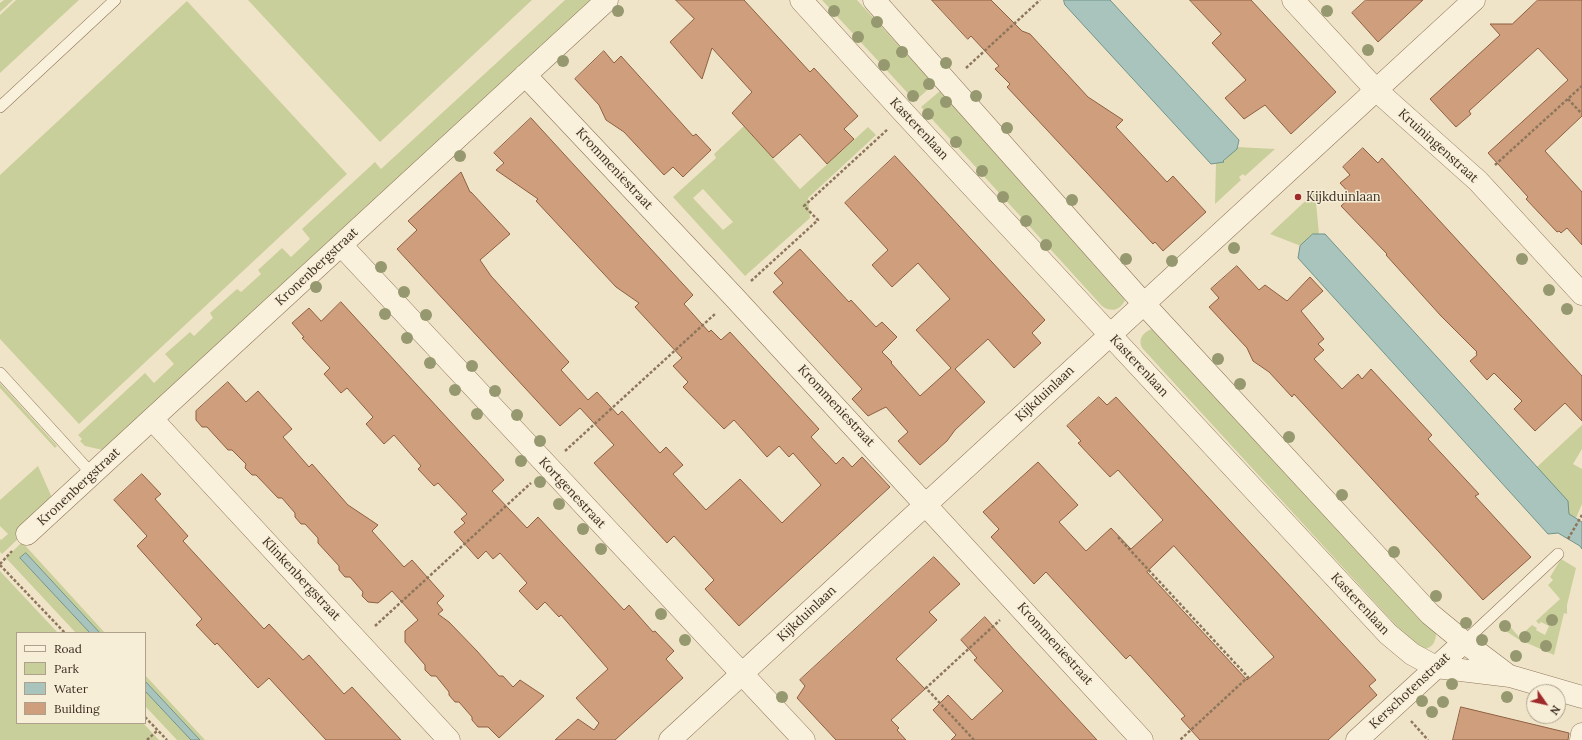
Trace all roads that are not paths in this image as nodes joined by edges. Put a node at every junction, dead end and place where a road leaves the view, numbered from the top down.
1 (115, 0) edge
2 (607, 0) edge
3 (801, 0) edge
4 (874, 0) edge
5 (1293, 0) edge
6 (1474, 0) edge
7 (525, 75) junction
8 (1376, 90) junction
9 (0, 106) edge
10 (341, 245) junction
11 (1582, 294) edge
12 (1144, 304) junction
13 (1109, 334) junction
14 (0, 373) edge
15 (152, 419) junction
16 (92, 474) junction
17 (926, 504) junction
18 (27, 534) dead end
19 (1558, 554) road end
20 (1464, 642) junction
21 (1436, 667) junction
22 (742, 674) junction
23 (1510, 676) junction
24 (1582, 697) edge
25 (1582, 734) edge
26 (449, 740) edge
27 (670, 740) edge
28 (804, 740) edge
29 (1142, 740) edge
30 (1358, 740) edge
31 (1581, 740) edge

1 - 9 lane
2 - 7 street, Kronenbergstraat
3 - 13 street, Kasterenlaan
4 - 12 street, Kasterenlaan
5 - 8 street, Kruiningenstraat
6 - 8 street, Kijkduinlaan
7 - 10 street, Kronenbergstraat
7 - 17 street, Krommeniestraat
8 - 11 street, Kruiningenstraat
8 - 12 street, Kijkduinlaan
10 - 15 street, Kronenbergstraat
10 - 22 street, Kortgenestraat
12 - 13 street, Kijkduinlaan
12 - 20 street, Kasterenlaan
13 - 17 street, Kijkduinlaan
13 - 21 street, Kasterenlaan
14 - 16 lane
15 - 16 street, Kronenbergstraat
15 - 26 street, Klinkenbergstraat
16 - 18 street, Kronenbergstraat
17 - 22 street, Kijkduinlaan
17 - 29 street, Krommeniestraat
19 - 20 lane
20 - 21 street, Kerschotenstraat
20 - 23 street, Kasterenlaan
21 - 23 street, Kasterenlaan
21 - 30 street, Kerschotenstraat
22 - 27 street, Kijkduinlaan
22 - 28 street, Kortgenestraat
23 - 24 street, Kasterenlaan
25 - 31 street

